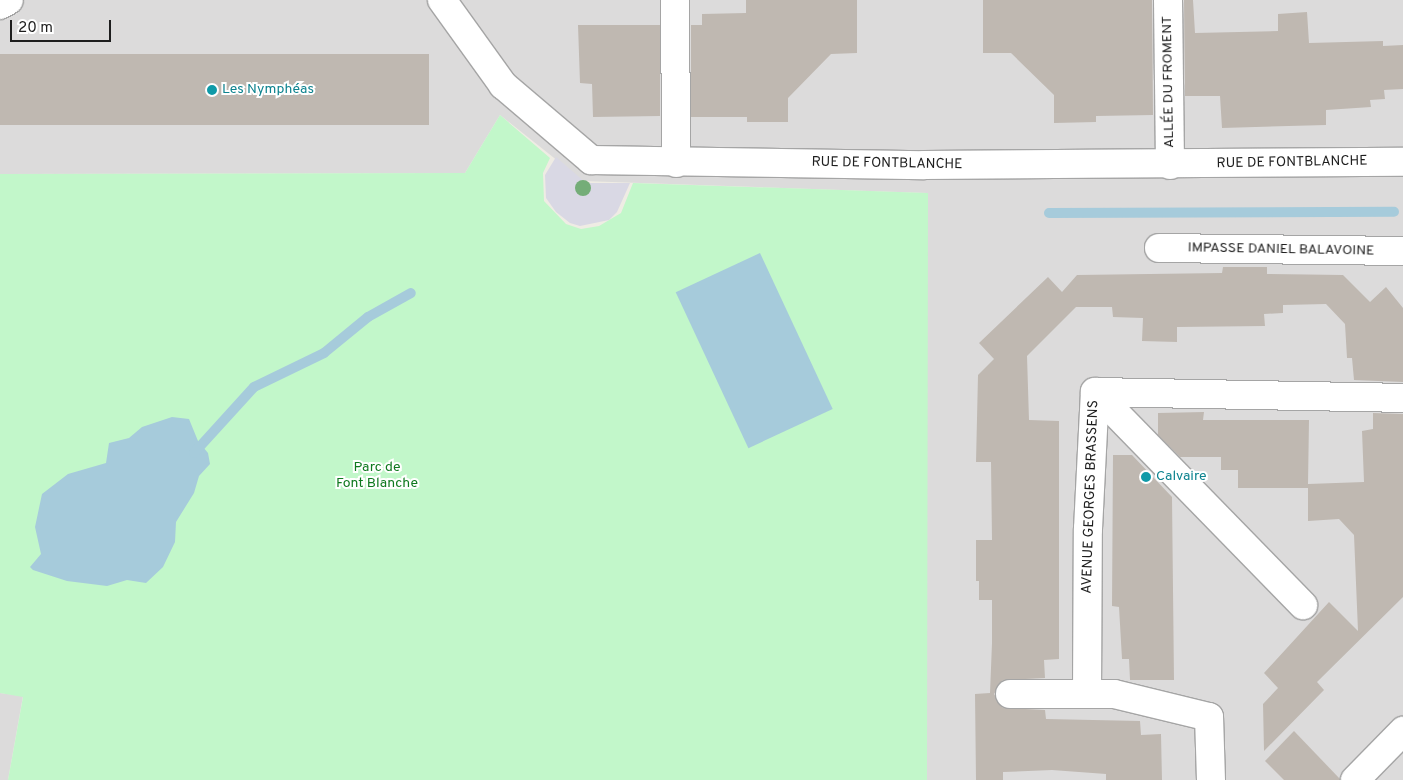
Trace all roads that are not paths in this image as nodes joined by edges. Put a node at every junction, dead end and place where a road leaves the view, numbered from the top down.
1 (9, 0) edge
2 (442, 0) edge
3 (675, 0) edge
4 (1168, 0) edge
5 (0, 5) edge
6 (1403, 162) edge
7 (676, 163) junction
8 (1170, 165) junction
9 (1159, 248) dead end
10 (1403, 252) edge
11 (1095, 392) junction
12 (1403, 398) edge
13 (1303, 605) dead end
14 (1010, 694) dead end
15 (1087, 694) junction
16 (1403, 731) edge
17 (1211, 780) edge
18 (1355, 780) edge

1 - 5 street
2 - 7 street, RUE DE FONTBLANCHE
3 - 7 street
4 - 8 street, ALLÉE DU FROMENT
6 - 8 street, RUE DE FONTBLANCHE
7 - 8 street, RUE DE FONTBLANCHE
9 - 10 street, IMPASSE DANIEL BALAVOINE
11 - 12 street, AVENUE GEORGES BRASSENS
11 - 13 street
11 - 15 street, AVENUE GEORGES BRASSENS
14 - 15 street
15 - 17 street
16 - 18 street

